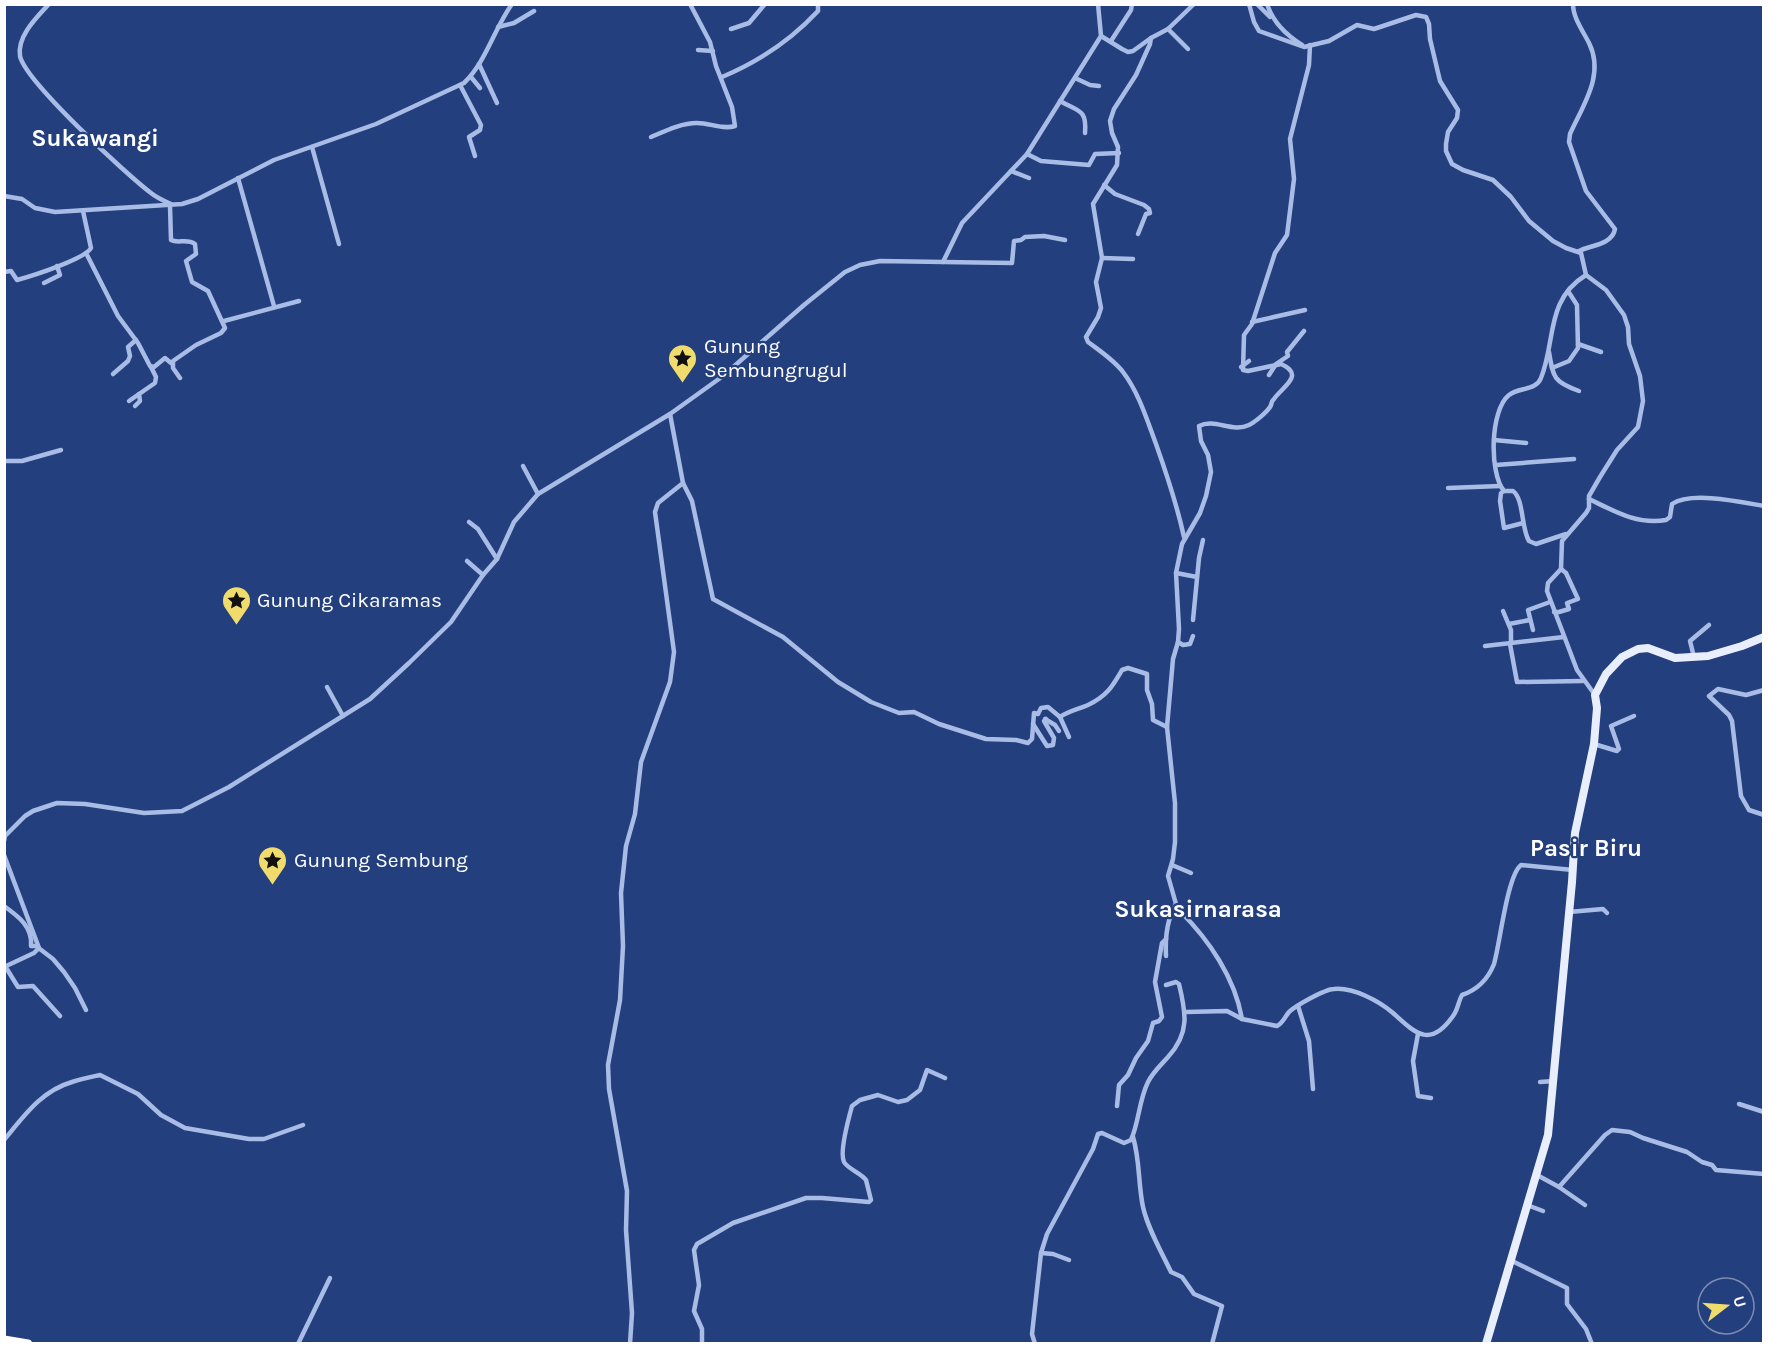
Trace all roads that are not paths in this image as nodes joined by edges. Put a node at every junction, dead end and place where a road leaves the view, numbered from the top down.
1 (49, 4) edge
2 (512, 4) edge
3 (690, 4) edge
4 (765, 4) edge
5 (819, 4) edge
6 (1098, 4) edge
7 (1132, 4) edge
8 (1194, 4) edge
9 (1249, 4) edge
10 (1257, 4) edge
11 (1267, 4) edge
12 (1573, 4) edge
13 (534, 11) dead end
14 (1271, 18) junction
15 (498, 27) junction
16 (731, 29) dead end
17 (1168, 29) junction
18 (1101, 36) junction
19 (1150, 38) junction
20 (1111, 41) junction
21 (1307, 46) junction
22 (1188, 49) dead end
23 (698, 50) dead end
24 (713, 51) junction
25 (479, 64) junction
26 (471, 77) junction
27 (722, 77) junction
28 (1075, 78) junction
29 (460, 85) junction
30 (1099, 86) dead end
31 (480, 88) dead end
32 (1060, 101) junction
33 (497, 103) dead end
34 (1085, 133) dead end
35 (651, 137) dead end
36 (312, 147) junction
37 (1119, 153) junction
38 (1027, 154) junction
39 (476, 156) dead end
40 (1011, 171) junction
41 (238, 178) junction
42 (1029, 178) dead end
43 (1104, 185) junction
44 (4, 196) edge
45 (171, 206) junction
46 (82, 211) junction
47 (1138, 234) dead end
48 (1065, 240) dead end
49 (339, 244) dead end
50 (1579, 251) junction
51 (86, 253) junction
52 (1102, 258) junction
53 (1133, 259) dead end
54 (943, 262) junction
55 (57, 266) junction
56 (4, 272) edge
57 (1586, 275) junction
58 (44, 283) dead end
59 (1568, 291) junction
60 (298, 301) dead end
61 (274, 306) junction
62 (1305, 310) dead end
63 (224, 321) junction
64 (1252, 322) junction
65 (1304, 331) dead end
66 (136, 340) junction
67 (1578, 344) junction
68 (1548, 348) junction
69 (1601, 352) dead end
70 (1249, 361) dead end
71 (171, 363) junction
72 (1276, 364) junction
73 (151, 367) junction
74 (1241, 367) junction
75 (1551, 368) junction
76 (112, 374) dead end
77 (1269, 375) dead end
78 (180, 378) dead end
79 (1579, 391) dead end
80 (139, 394) junction
81 (129, 401) dead end
82 (135, 406) dead end
83 (670, 414) junction
84 (1494, 440) junction
85 (1526, 443) dead end
86 (61, 450) dead end
87 (1574, 459) dead end
88 (4, 461) edge
89 (1496, 465) junction
90 (523, 466) dead end
91 (683, 483) junction
92 (1448, 488) dead end
93 (1502, 489) junction
94 (538, 494) junction
95 (1589, 499) junction
96 (1764, 506) edge
97 (469, 522) dead end
98 (1523, 523) junction
99 (1568, 534) junction
100 (1184, 537) junction
101 (1203, 540) dead end
102 (497, 559) junction
103 (467, 561) dead end
104 (1561, 569) junction
105 (1176, 573) junction
106 (483, 575) junction
107 (1197, 577) junction
108 (1550, 602) junction
109 (1503, 611) dead end
110 (1554, 612) junction
111 (1193, 620) dead end
112 (1530, 620) junction
113 (1509, 624) junction
114 (1709, 625) dead end
115 (1533, 630) dead end
116 (1193, 636) dead end
117 (1564, 637) junction
118 (1763, 638) edge
119 (1178, 642) junction
120 (1511, 644) junction
121 (1485, 646) dead end
122 (1694, 657) junction
123 (1583, 681) junction
124 (327, 687) dead end
125 (1764, 690) edge
126 (1595, 695) junction
127 (1038, 714) junction
128 (343, 716) junction
129 (1634, 716) dead end
130 (1060, 717) junction
131 (1046, 719) junction
132 (1033, 724) junction
133 (1167, 727) junction
134 (1059, 731) dead end
135 (1069, 737) dead end
136 (1594, 744) junction
137 (1764, 815) edge
138 (4, 841) edge
139 (4, 855) edge
140 (1172, 865) junction
141 (1573, 870) junction
142 (1191, 873) dead end
143 (1176, 904) junction
144 (4, 906) edge
145 (1569, 912) junction
146 (1607, 913) dead end
147 (1166, 939) junction
148 (39, 948) junction
149 (1166, 956) dead end
150 (5, 967) edge
151 (1166, 985) dead end
152 (1298, 1006) junction
153 (86, 1010) dead end
154 (1186, 1012) junction
155 (60, 1016) dead end
156 (1242, 1019) junction
157 (1418, 1034) junction
158 (945, 1078) dead end
159 (1554, 1081) junction
160 (1540, 1082) dead end
161 (1313, 1089) dead end
162 (1431, 1098) dead end
163 (1739, 1104) dead end
164 (1117, 1106) dead end
165 (1764, 1113) edge
166 (303, 1125) dead end
167 (1133, 1137) junction
168 (4, 1140) edge
169 (1764, 1174) edge
170 (1537, 1175) junction
171 (1559, 1187) junction
172 (1527, 1205) junction
173 (1585, 1205) dead end
174 (1543, 1211) dead end
175 (1041, 1253) junction
176 (1069, 1260) dead end
177 (1510, 1260) junction
178 (330, 1278) dead end
179 (4, 1340) edge
180 (28, 1344) edge
181 (298, 1344) edge
182 (630, 1344) edge
183 (702, 1344) edge
184 (1035, 1344) edge
185 (1212, 1344) edge
186 (1486, 1344) edge
187 (1592, 1344) edge

1 - 45 street
2 - 15 street
3 - 24 street
4 - 16 street
5 - 27 street
6 - 18 street
7 - 20 street
8 - 17 street
9 - 21 street
10 - 14 street
11 - 14 street
12 - 50 street
13 - 15 street
14 - 21 street
15 - 25 street
17 - 19 street
17 - 22 street
18 - 20 street
18 - 28 street
19 - 20 street
19 - 37 street
21 - 50 street
21 - 64 street
23 - 24 street
24 - 27 street
25 - 26 street
25 - 33 street
26 - 29 street
26 - 31 street
27 - 35 street
28 - 30 street
28 - 32 street
29 - 36 street
29 - 39 street
32 - 34 street
32 - 38 street
36 - 41 street
36 - 49 street
37 - 38 street
37 - 43 street
38 - 40 street
40 - 42 street
40 - 54 street
41 - 45 street
41 - 61 street
43 - 47 street
43 - 52 street
44 - 46 street
45 - 46 street
45 - 63 street
46 - 51 street
48 - 54 street
50 - 57 street
51 - 55 street
51 - 66 street
52 - 53 street
52 - 100 street
54 - 83 street
55 - 56 street
55 - 58 street
57 - 59 street
57 - 95 street
59 - 67 street
59 - 68 street
60 - 61 street
61 - 63 street
62 - 64 street
63 - 71 street
64 - 74 street
65 - 72 street
66 - 73 street
66 - 76 street
67 - 69 street
67 - 75 street
68 - 75 street
68 - 84 street
70 - 74 street
71 - 73 street
71 - 78 street
72 - 74 street
72 - 77 street
72 - 100 street
73 - 80 street
75 - 79 street
80 - 81 street
80 - 82 street
83 - 91 street
83 - 94 street
84 - 85 street
84 - 89 street
86 - 88 street
87 - 89 street
89 - 93 street
90 - 94 street
91 - 132 street
91 - 182 street
92 - 93 street
93 - 98 street
93 - 98 street
94 - 102 street
95 - 96 street
95 - 99 street
97 - 102 street
98 - 99 street
99 - 104 street
100 - 105 street
101 - 107 street
102 - 106 street
103 - 106 street
104 - 108 street
104 - 110 street
105 - 107 street
105 - 119 street
106 - 128 street
107 - 111 street
108 - 110 street
108 - 112 street
109 - 113 street
110 - 117 street
112 - 113 street
112 - 115 street
113 - 120 street
114 - 122 street
116 - 119 street
117 - 120 street
117 - 123 street
118 - 122 main road
119 - 133 street
120 - 121 street
120 - 123 street
122 - 126 main road
123 - 126 street
124 - 128 street
125 - 137 street
126 - 136 main road
127 - 130 street
127 - 131 street
127 - 132 street
128 - 138 street
129 - 136 street
130 - 133 street
130 - 135 street
131 - 132 street
131 - 134 street
133 - 140 street
136 - 141 main road
139 - 148 street
140 - 142 street
140 - 143 street
141 - 145 main road
141 - 157 street
143 - 147 street
143 - 156 street
144 - 148 street
145 - 146 street
145 - 159 main road
147 - 149 street
147 - 164 street
148 - 150 street
148 - 153 street
150 - 155 street
151 - 154 street
152 - 156 street
152 - 157 street
152 - 161 street
154 - 156 street
154 - 167 street
157 - 162 street
158 - 183 street
159 - 160 street
159 - 170 main road
163 - 165 street
166 - 168 street
167 - 175 street
167 - 185 street
169 - 171 street
170 - 171 street
170 - 172 main road
171 - 173 street
172 - 174 street
172 - 177 main road
175 - 176 street
175 - 184 street
177 - 186 main road
177 - 187 street
178 - 181 street
179 - 180 highway

